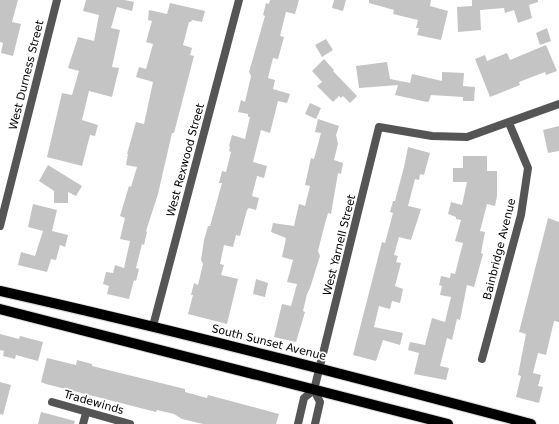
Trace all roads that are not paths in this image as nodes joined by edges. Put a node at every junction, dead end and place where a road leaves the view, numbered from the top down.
1 (57, 0) edge
2 (239, 0) edge
3 (559, 104) edge
4 (509, 122) junction
5 (0, 226) edge
6 (0, 291) edge
7 (0, 309) edge
8 (153, 326) junction
9 (482, 359) dead end
10 (320, 368) junction
11 (314, 390) junction
12 (52, 402) dead end
13 (86, 413) junction
14 (443, 423) edge
15 (83, 424) edge
16 (130, 424) edge
17 (298, 424) edge
18 (315, 424) edge
19 (531, 424) edge

1 - 5 street, West Durness Street
2 - 8 street, West Rexwood Street
3 - 4 street
4 - 9 street, Bainbridge Avenue
4 - 10 street, West Yarnell Street
6 - 8 main road, South Sunset Avenue
7 - 11 main road
8 - 10 main road, South Sunset Avenue
10 - 11 street, West Yarnell Street
10 - 19 main road, South Sunset Avenue
11 - 14 main road
11 - 17 street
11 - 18 street
12 - 13 street, Tradewinds
13 - 15 street
13 - 16 street, Tradewinds

